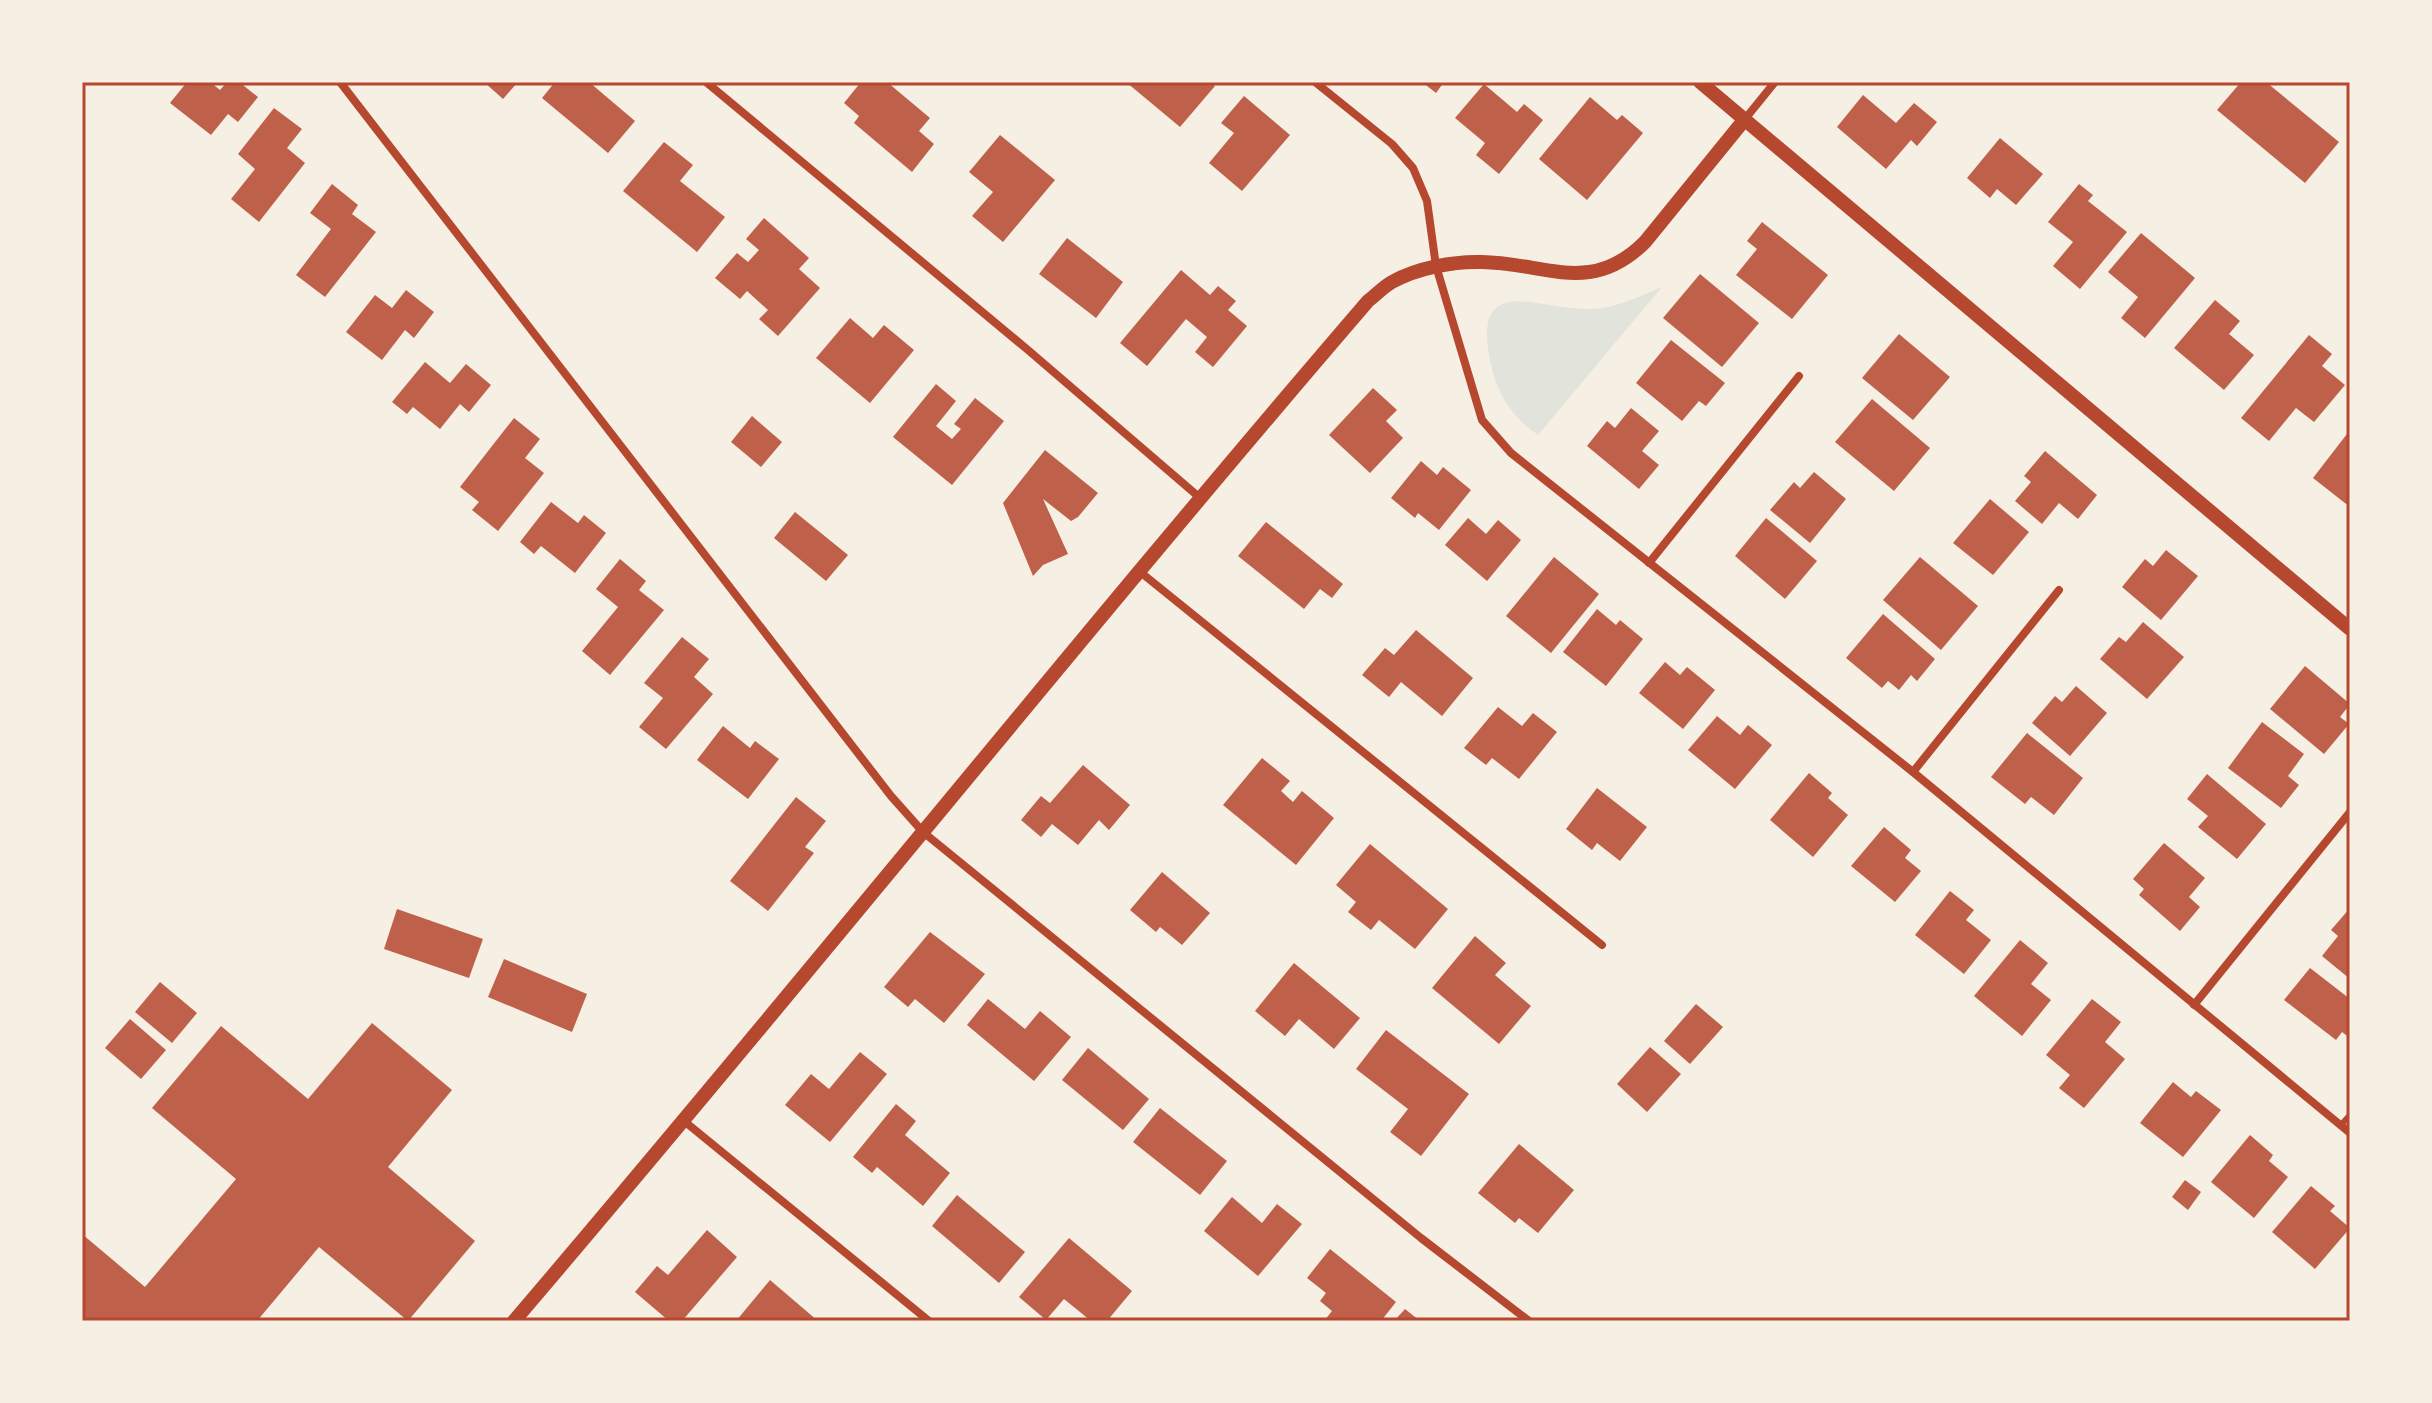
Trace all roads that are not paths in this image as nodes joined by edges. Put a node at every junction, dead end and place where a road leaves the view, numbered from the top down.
1 (340, 82) edge
2 (706, 82) edge
3 (1315, 82) edge
4 (1700, 82) edge
5 (1775, 82) edge
6 (1745, 119) junction
7 (1436, 266) junction
8 (1799, 376) dead end
9 (1199, 497) junction
10 (1649, 563) junction
11 (1139, 571) junction
12 (2059, 590) dead end
13 (2350, 629) edge
14 (1913, 772) junction
15 (2350, 812) edge
16 (923, 832) junction
17 (1602, 945) dead end
18 (2194, 1005) junction
19 (2350, 1115) edge
20 (684, 1121) junction
21 (2341, 1125) junction
22 (2350, 1133) edge
23 (514, 1321) edge
24 (929, 1321) edge
25 (1529, 1321) edge

1 - 16 street
2 - 9 street
3 - 7 street
4 - 6 street
5 - 6 street
6 - 7 street
6 - 13 street
7 - 9 street
7 - 10 street
8 - 10 street
9 - 11 street
10 - 14 street
11 - 16 street
11 - 17 street
12 - 14 street
14 - 18 street
15 - 18 street
16 - 20 street
16 - 25 street
18 - 21 street
19 - 21 lane
20 - 23 street
20 - 24 street
21 - 22 street

